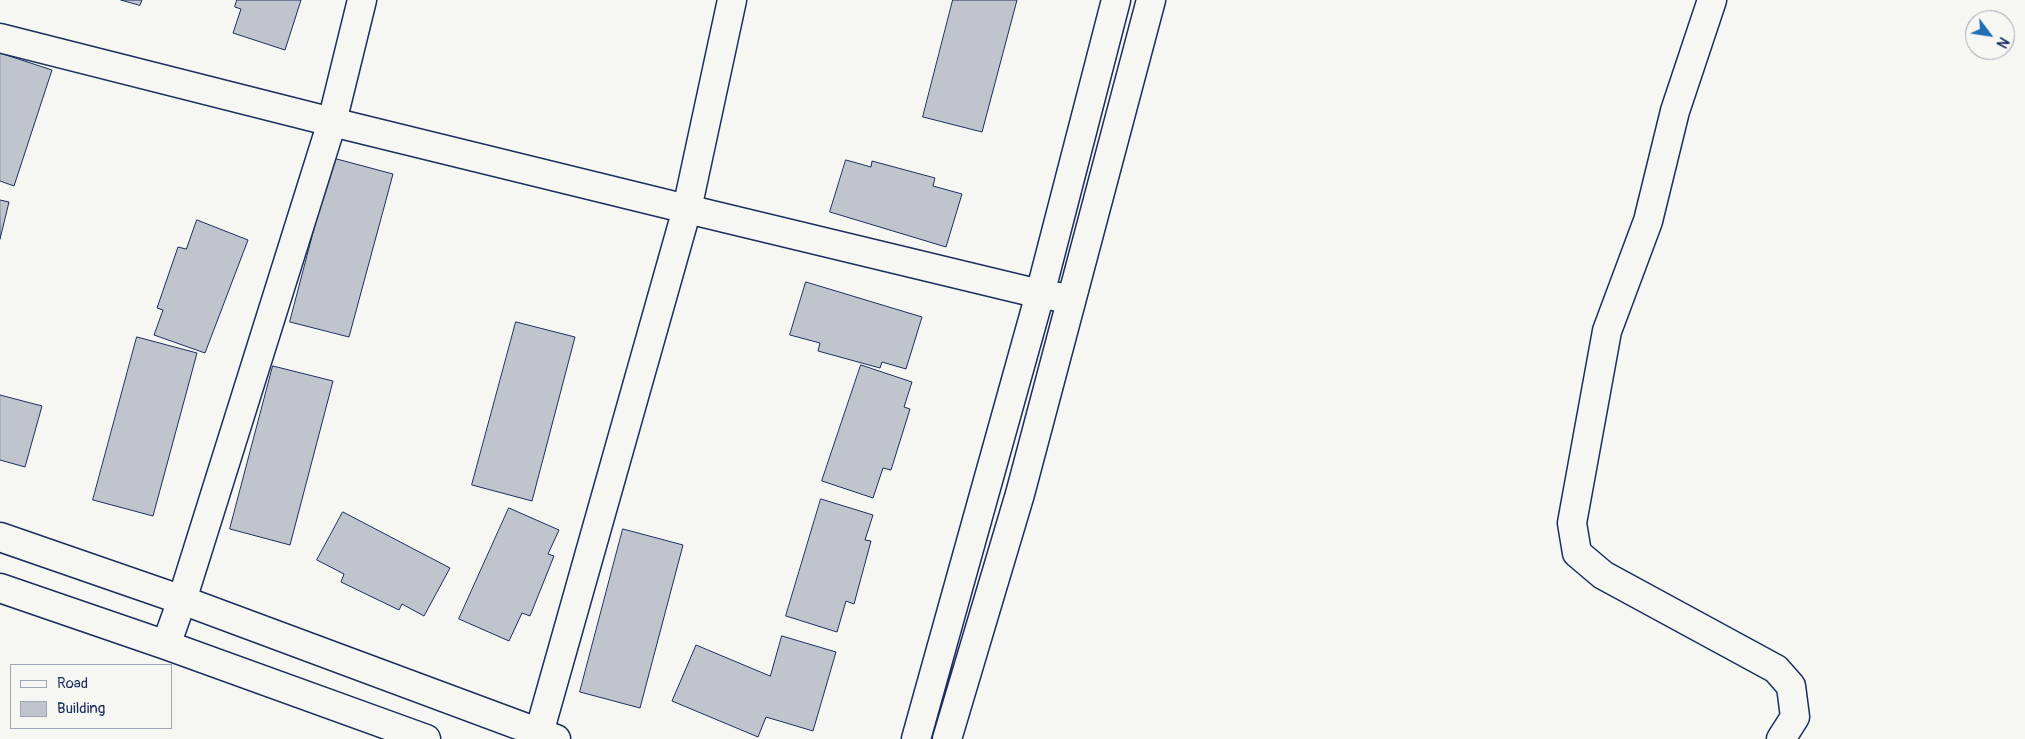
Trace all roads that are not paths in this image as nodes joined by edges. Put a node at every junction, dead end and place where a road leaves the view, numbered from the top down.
1 (362, 0) edge
2 (1116, 0) edge
3 (1151, 0) edge
4 (1712, 0) edge
5 (726, 1) edge
6 (0, 38) edge
7 (332, 122) junction
8 (687, 209) junction
9 (1040, 294) junction
10 (1070, 299) junction
11 (0, 537) edge
12 (0, 588) edge
13 (182, 600) junction
14 (166, 645) junction
15 (547, 736) edge
16 (426, 739) edge
17 (916, 739) edge
18 (947, 739) edge
19 (1781, 739) edge

1 - 7 street
2 - 9 street
3 - 10 street
4 - 19 street
5 - 8 street
6 - 7 street
7 - 8 street
7 - 13 street
8 - 9 street
8 - 15 street
9 - 10 street
9 - 17 street
10 - 18 street
11 - 13 street
12 - 14 street
13 - 14 street
13 - 15 street
14 - 16 street

